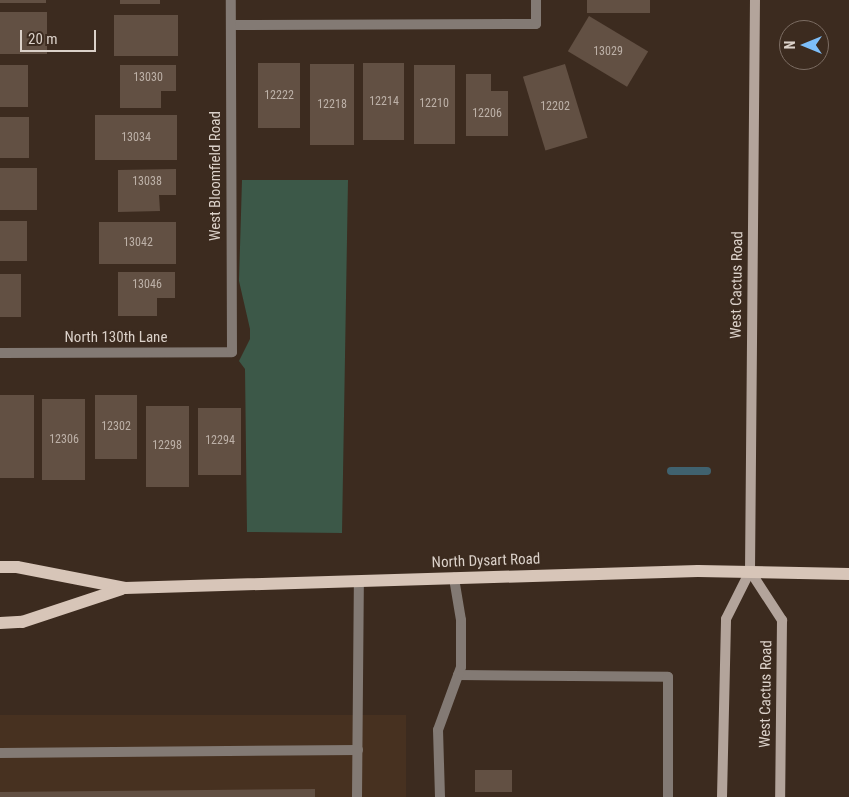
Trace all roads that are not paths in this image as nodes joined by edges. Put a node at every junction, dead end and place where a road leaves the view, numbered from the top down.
1 (231, 0) edge
2 (536, 0) edge
3 (755, 0) edge
4 (231, 25) junction
5 (232, 352) joint
6 (0, 354) edge
7 (0, 567) edge
8 (750, 571) junction
9 (849, 574) edge
10 (454, 578) junction
11 (359, 581) junction
12 (125, 588) junction
13 (0, 623) edge
14 (458, 675) junction
15 (358, 750) junction
16 (0, 753) edge
17 (357, 797) edge
18 (440, 797) edge
19 (668, 797) edge
20 (722, 797) edge
21 (780, 797) edge

1 - 4 street, West Bloomfield Road
2 - 4 street
3 - 8 main road, West Cactus Road
4 - 5 street, West Bloomfield Road
5 - 6 street, North 130th Lane
7 - 12 main road, North Dysart Road
8 - 9 main road, North Dysart Road
8 - 10 main road, North Dysart Road
8 - 20 main road, West Cactus Road
8 - 21 main road, West Cactus Road
10 - 11 main road, North Dysart Road
10 - 14 street
11 - 12 main road, North Dysart Road
11 - 15 street
12 - 13 main road, North Dysart Road
14 - 18 street
14 - 19 street
15 - 16 street
15 - 17 street

